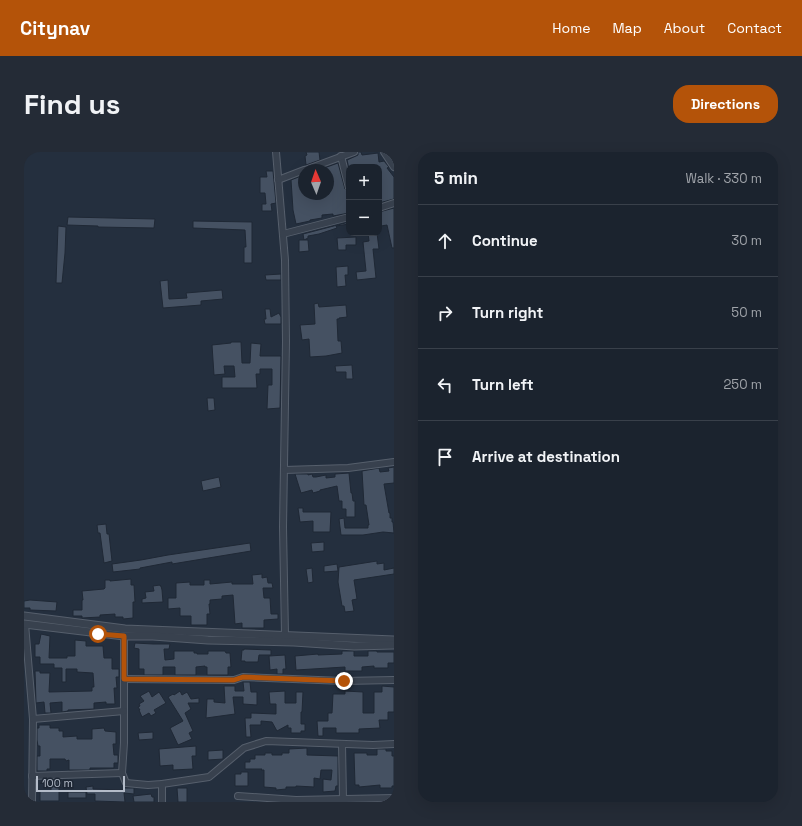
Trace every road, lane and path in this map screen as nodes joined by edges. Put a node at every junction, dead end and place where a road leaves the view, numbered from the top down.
1 (276, 152) edge
2 (354, 152) edge
3 (384, 152) edge
4 (341, 156) junction
5 (320, 164) edge
6 (394, 167) edge
7 (298, 173) edge
8 (346, 176) edge
9 (278, 180) junction
10 (394, 203) edge
11 (382, 207) edge
12 (346, 218) edge
13 (283, 234) junction
14 (394, 462) edge
15 (284, 470) junction
16 (24, 616) edge
17 (25, 624) edge
18 (285, 635) junction
19 (124, 636) junction
20 (394, 640) edge
21 (394, 645) edge
22 (124, 679) junction
23 (394, 680) edge
24 (124, 711) junction
25 (33, 719) junction
26 (342, 744) junction
27 (394, 744) edge
28 (122, 773) junction
29 (32, 776) junction
30 (162, 784) junction
31 (238, 796) dead end
32 (394, 798) edge
33 (343, 799) junction
34 (268, 800) edge
35 (32, 802) edge
36 (162, 802) edge

1 - 9 street
2 - 4 street
3 - 6 street
4 - 5 street
4 - 8 street
7 - 9 street
9 - 13 street
10 - 11 street
12 - 13 street
13 - 15 street
14 - 15 street
15 - 18 street
16 - 18 street
17 - 19 street
17 - 25 street
18 - 20 street
19 - 21 street
19 - 22 street
22 - 23 street
22 - 24 street
24 - 25 street
24 - 28 street
25 - 29 street
26 - 27 street
26 - 30 street
26 - 33 street
28 - 29 street
28 - 30 street
29 - 35 street
30 - 36 street
31 - 34 street
32 - 33 street
33 - 34 street

